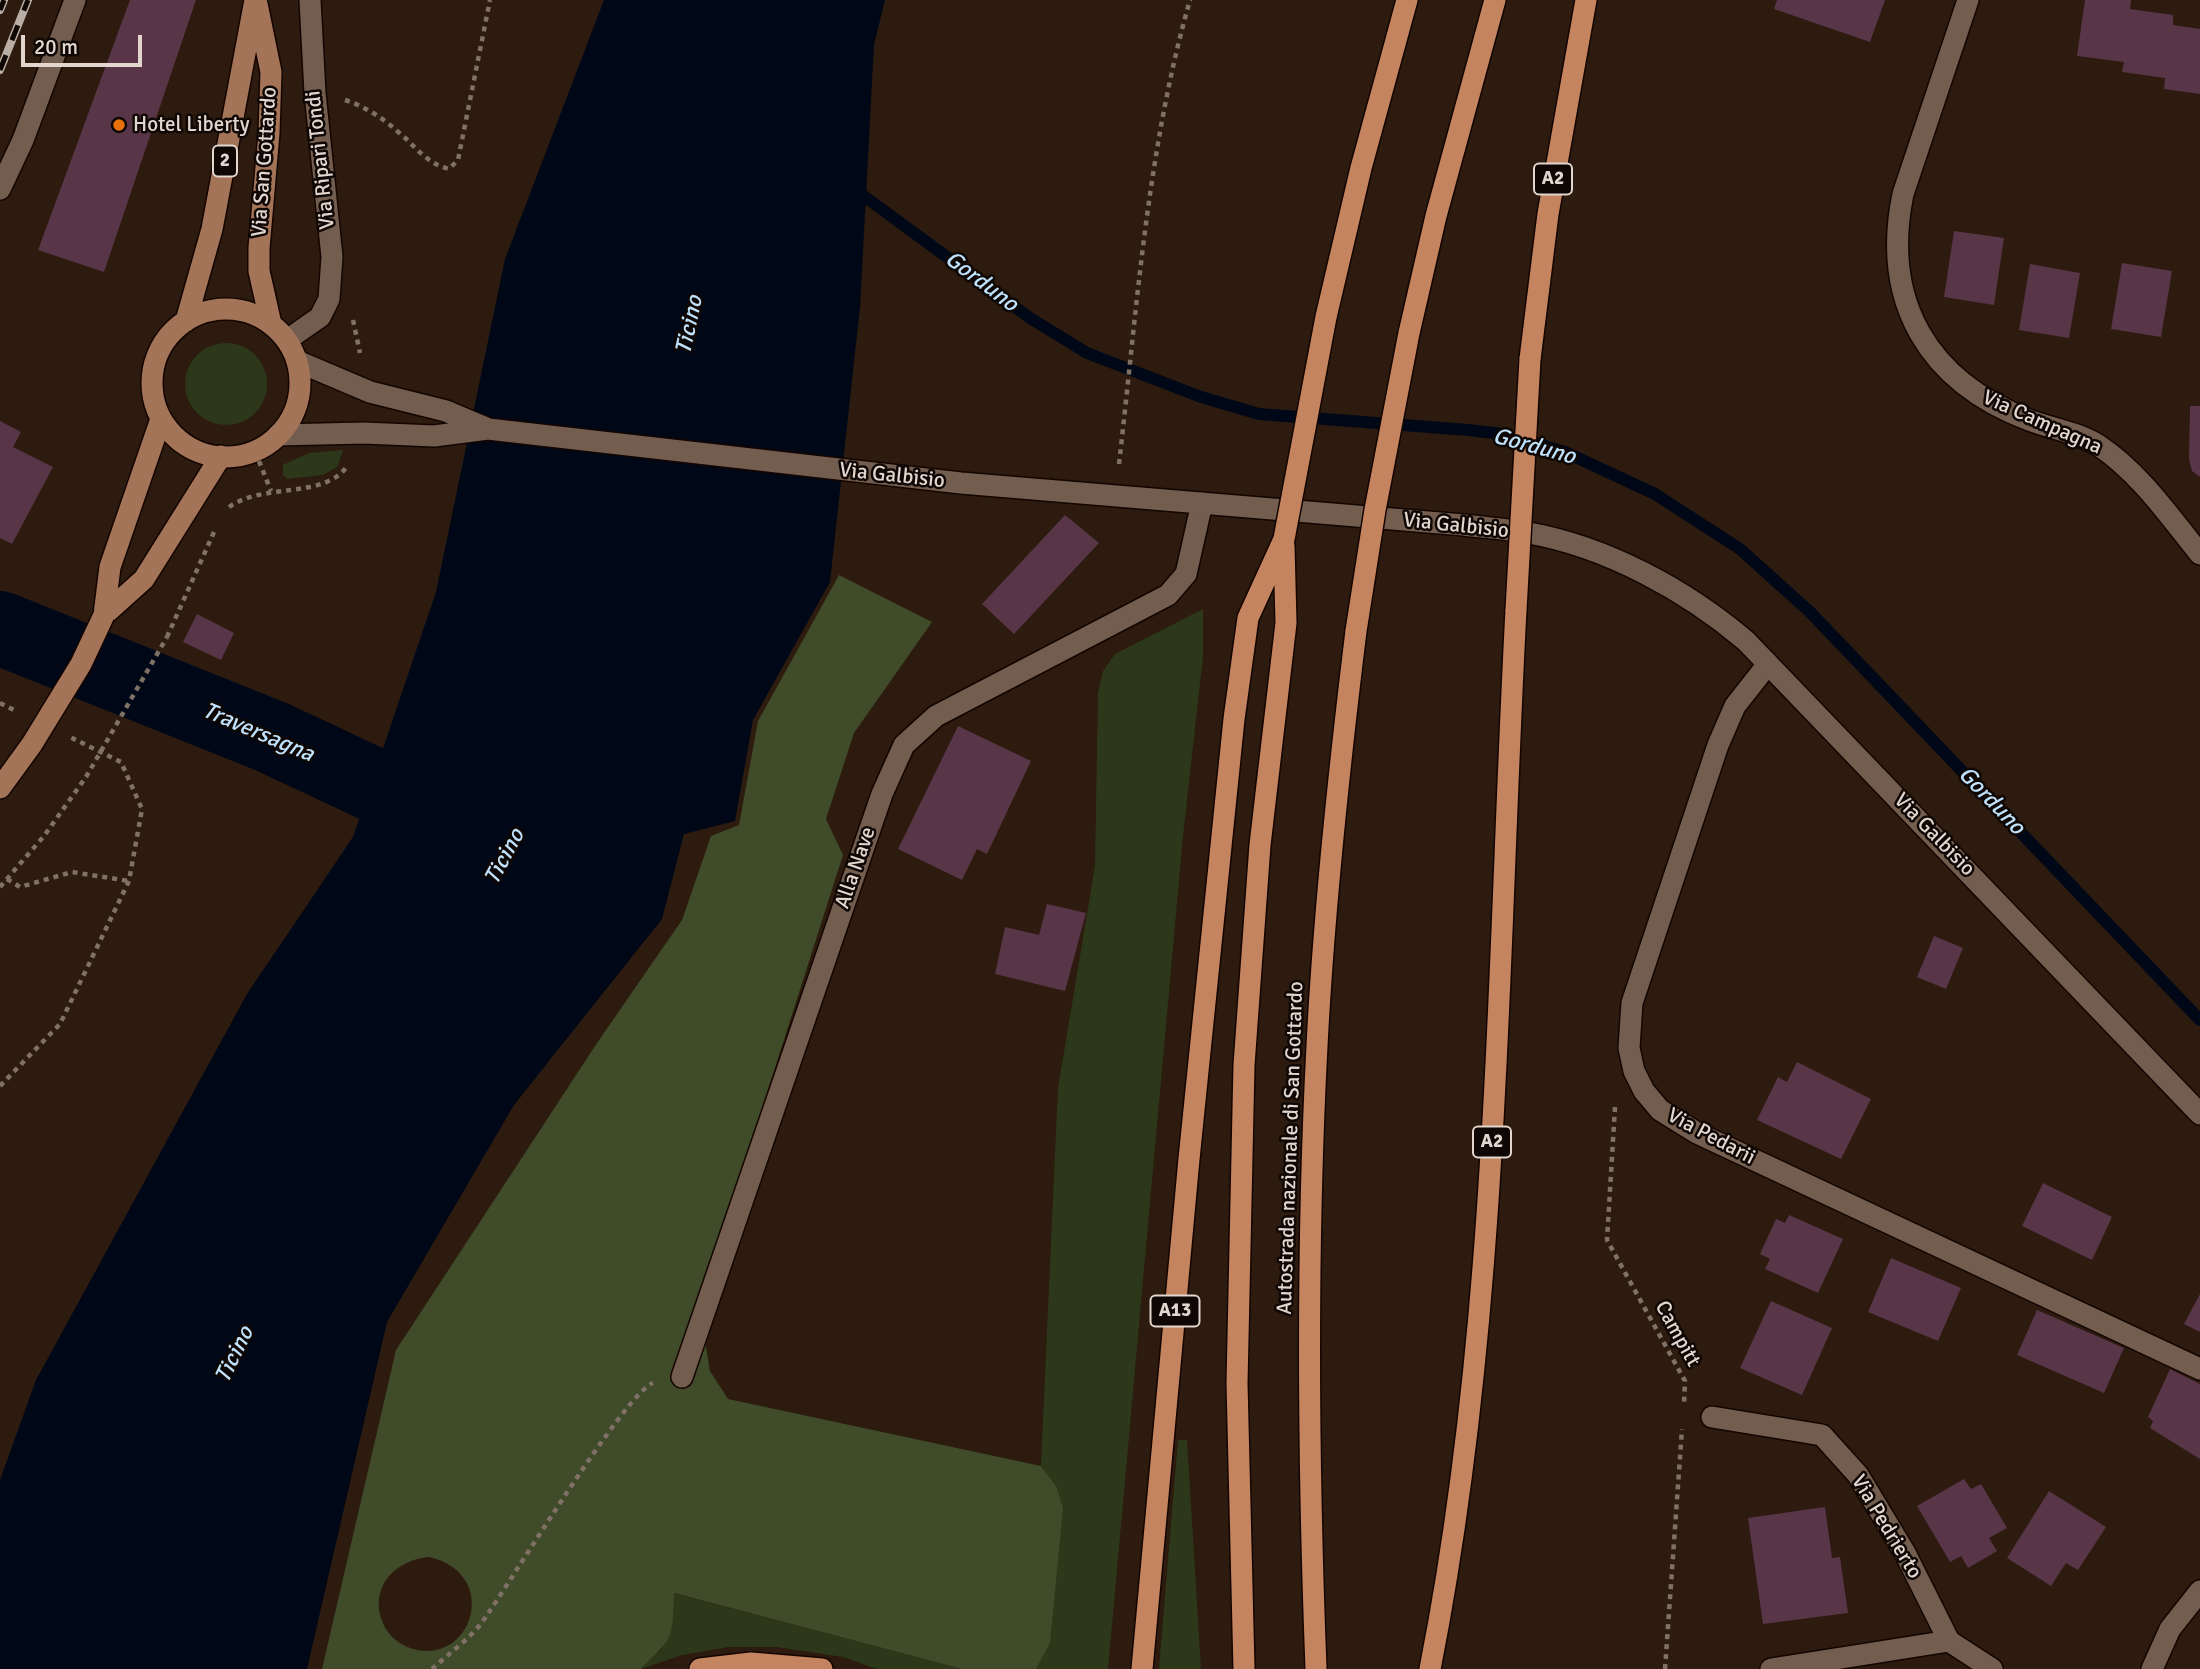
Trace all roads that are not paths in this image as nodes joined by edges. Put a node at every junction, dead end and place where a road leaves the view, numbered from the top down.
1 (75, 0) edge
2 (256, 0) edge
3 (310, 0) edge
4 (1407, 0) edge
5 (1495, 0) edge
6 (1586, 0) edge
7 (1968, 0) edge
8 (0, 189) edge
9 (186, 321) junction
10 (271, 324) junction
11 (287, 340) junction
12 (297, 361) junction
13 (161, 419) junction
14 (488, 429) junction
15 (278, 435) junction
16 (221, 456) junction
17 (1202, 503) junction
18 (1284, 539) junction
19 (2200, 554) edge
20 (104, 615) junction
21 (1768, 664) junction
22 (0, 788) edge
23 (2200, 1114) edge
24 (2200, 1369) edge
25 (682, 1377) road end
26 (1712, 1417) dead end
27 (2200, 1591) edge
28 (1949, 1641) junction
29 (700, 1669) edge
30 (822, 1669) edge
31 (1142, 1669) edge
32 (1244, 1669) edge
33 (1316, 1669) edge
34 (1430, 1669) edge
35 (1770, 1669) edge
36 (1992, 1669) edge
37 (2152, 1669) edge

1 - 8 street
2 - 9 main road, Via San Gottardo / 2
2 - 10 main road, Via San Gottardo / 2
3 - 11 street, Via Ripari Tondi
4 - 18 highway, bridge
5 - 33 highway, Autostrada nazionale di San Gottardo, bridge
6 - 34 highway, A2, bridge
7 - 19 street, Via Campagna
9 - 10 main road
9 - 13 main road
10 - 11 main road
11 - 12 main road
12 - 14 street, Via Galbisio
12 - 15 main road
13 - 16 main road
13 - 20 main road
14 - 15 street, Via Galbisio
14 - 17 street, Via Galbisio
15 - 16 main road
16 - 20 main road
17 - 21 street, Via Galbisio
17 - 25 street, Alla Nave
18 - 31 highway, A13
18 - 32 highway
20 - 22 main road, bridge
21 - 23 street, Via Galbisio
21 - 24 street, Via Pedarii
26 - 28 street, Via Pedrierto
27 - 37 street
28 - 35 street
28 - 36 street
29 - 30 highway

